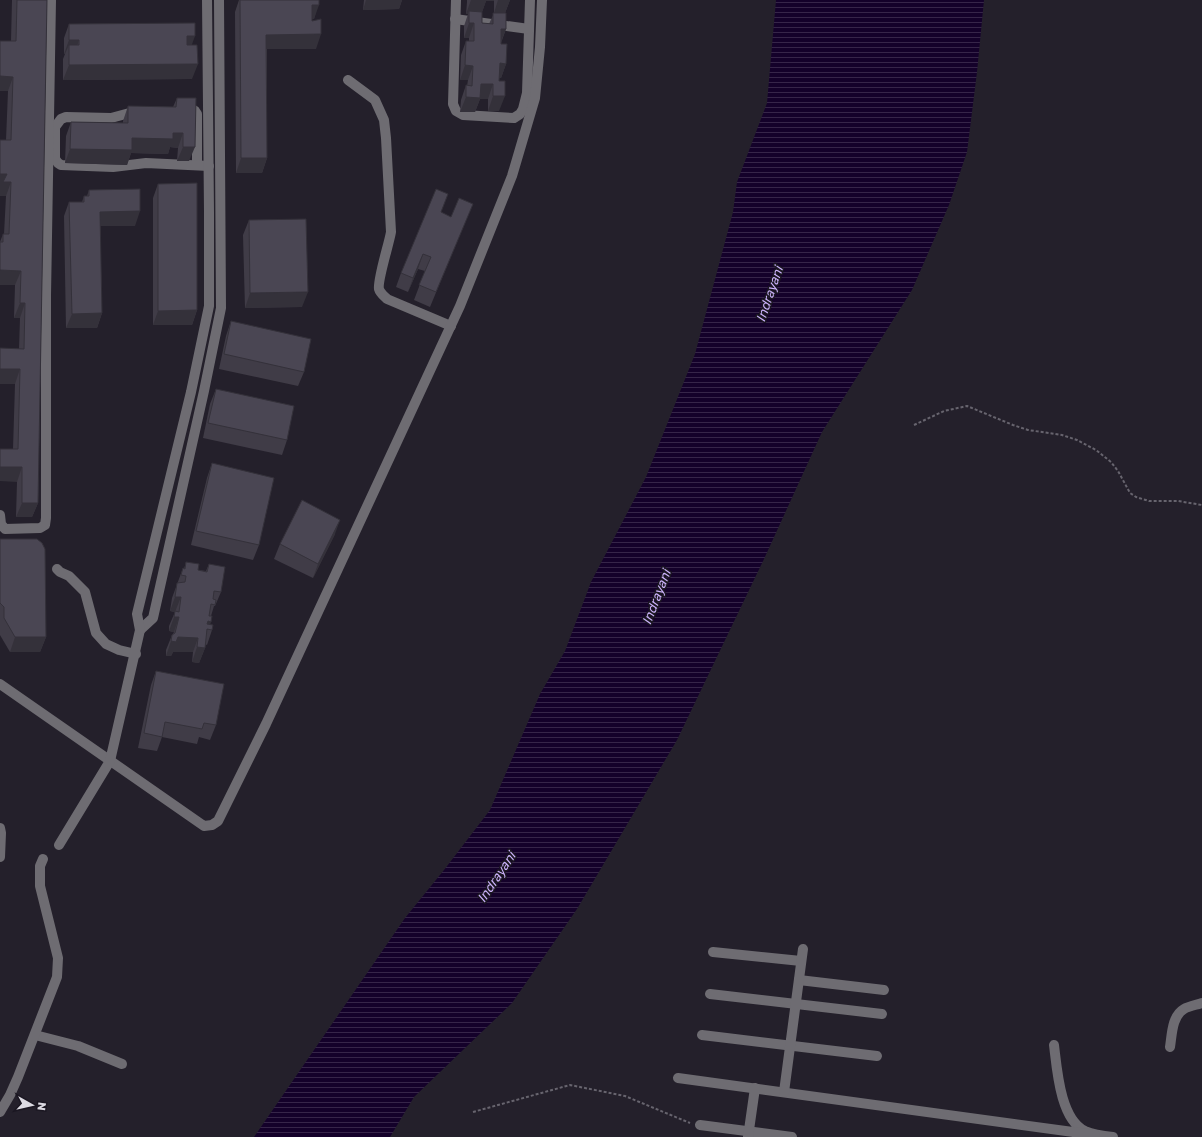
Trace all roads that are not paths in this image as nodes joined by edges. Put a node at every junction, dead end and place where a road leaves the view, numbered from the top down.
1 (51, 0) edge
2 (207, 0) edge
3 (219, 0) edge
4 (456, 0) edge
5 (530, 0) edge
6 (542, 0) edge
7 (455, 19) junction
8 (529, 29) junction
9 (348, 80) dead end
10 (173, 108) edge
11 (145, 109) edge
12 (197, 165) junction
13 (209, 166) junction
14 (220, 210) junction
15 (209, 212) junction
16 (451, 326) junction
17 (202, 340) junction
18 (214, 344) junction
19 (0, 515) edge
20 (156, 537) junction
21 (170, 541) junction
22 (57, 569) dead end
23 (140, 630) junction
24 (136, 654) junction
25 (0, 684) edge
26 (110, 761) junction
27 (0, 828) edge
28 (59, 845) dead end
29 (0, 857) edge
30 (43, 859) dead end
31 (803, 949) dead end
32 (713, 952) dead end
33 (801, 961) junction
34 (799, 980) junction
35 (884, 990) dead end
36 (710, 994) dead end
37 (1202, 1003) edge
38 (796, 1004) junction
39 (882, 1014) dead end
40 (35, 1035) junction
41 (702, 1035) dead end
42 (1054, 1045) dead end
43 (790, 1046) junction
44 (1170, 1047) dead end
45 (877, 1056) dead end
46 (122, 1064) dead end
47 (678, 1078) dead end
48 (755, 1088) junction
49 (784, 1092) junction
50 (0, 1112) edge
51 (697, 1125) road end
52 (749, 1134) edge
53 (1095, 1135) junction
54 (792, 1137) edge
55 (1113, 1137) edge

1 - 19 street
2 - 13 street
3 - 14 street
4 - 7 street
5 - 8 street
6 - 16 street
7 - 8 street
7 - 8 street
9 - 16 street
10 - 12 street
11 - 12 street
12 - 13 street
13 - 15 street
14 - 15 street
14 - 18 street
15 - 17 street
16 - 26 street
17 - 18 street
17 - 20 street
18 - 21 street
20 - 21 street
20 - 23 street
21 - 23 street
22 - 24 street
23 - 24 street
24 - 26 street
25 - 26 street
26 - 28 street
27 - 29 street
30 - 40 street
31 - 33 street
32 - 33 street
33 - 34 street
34 - 35 street
34 - 38 street
36 - 38 street
37 - 44 street
38 - 39 street
38 - 43 street
40 - 46 street
40 - 50 street
41 - 43 street
42 - 53 street
43 - 45 street
43 - 49 street
47 - 48 street
48 - 49 street
48 - 52 street
49 - 53 street
51 - 52 street
52 - 54 street
53 - 55 street

